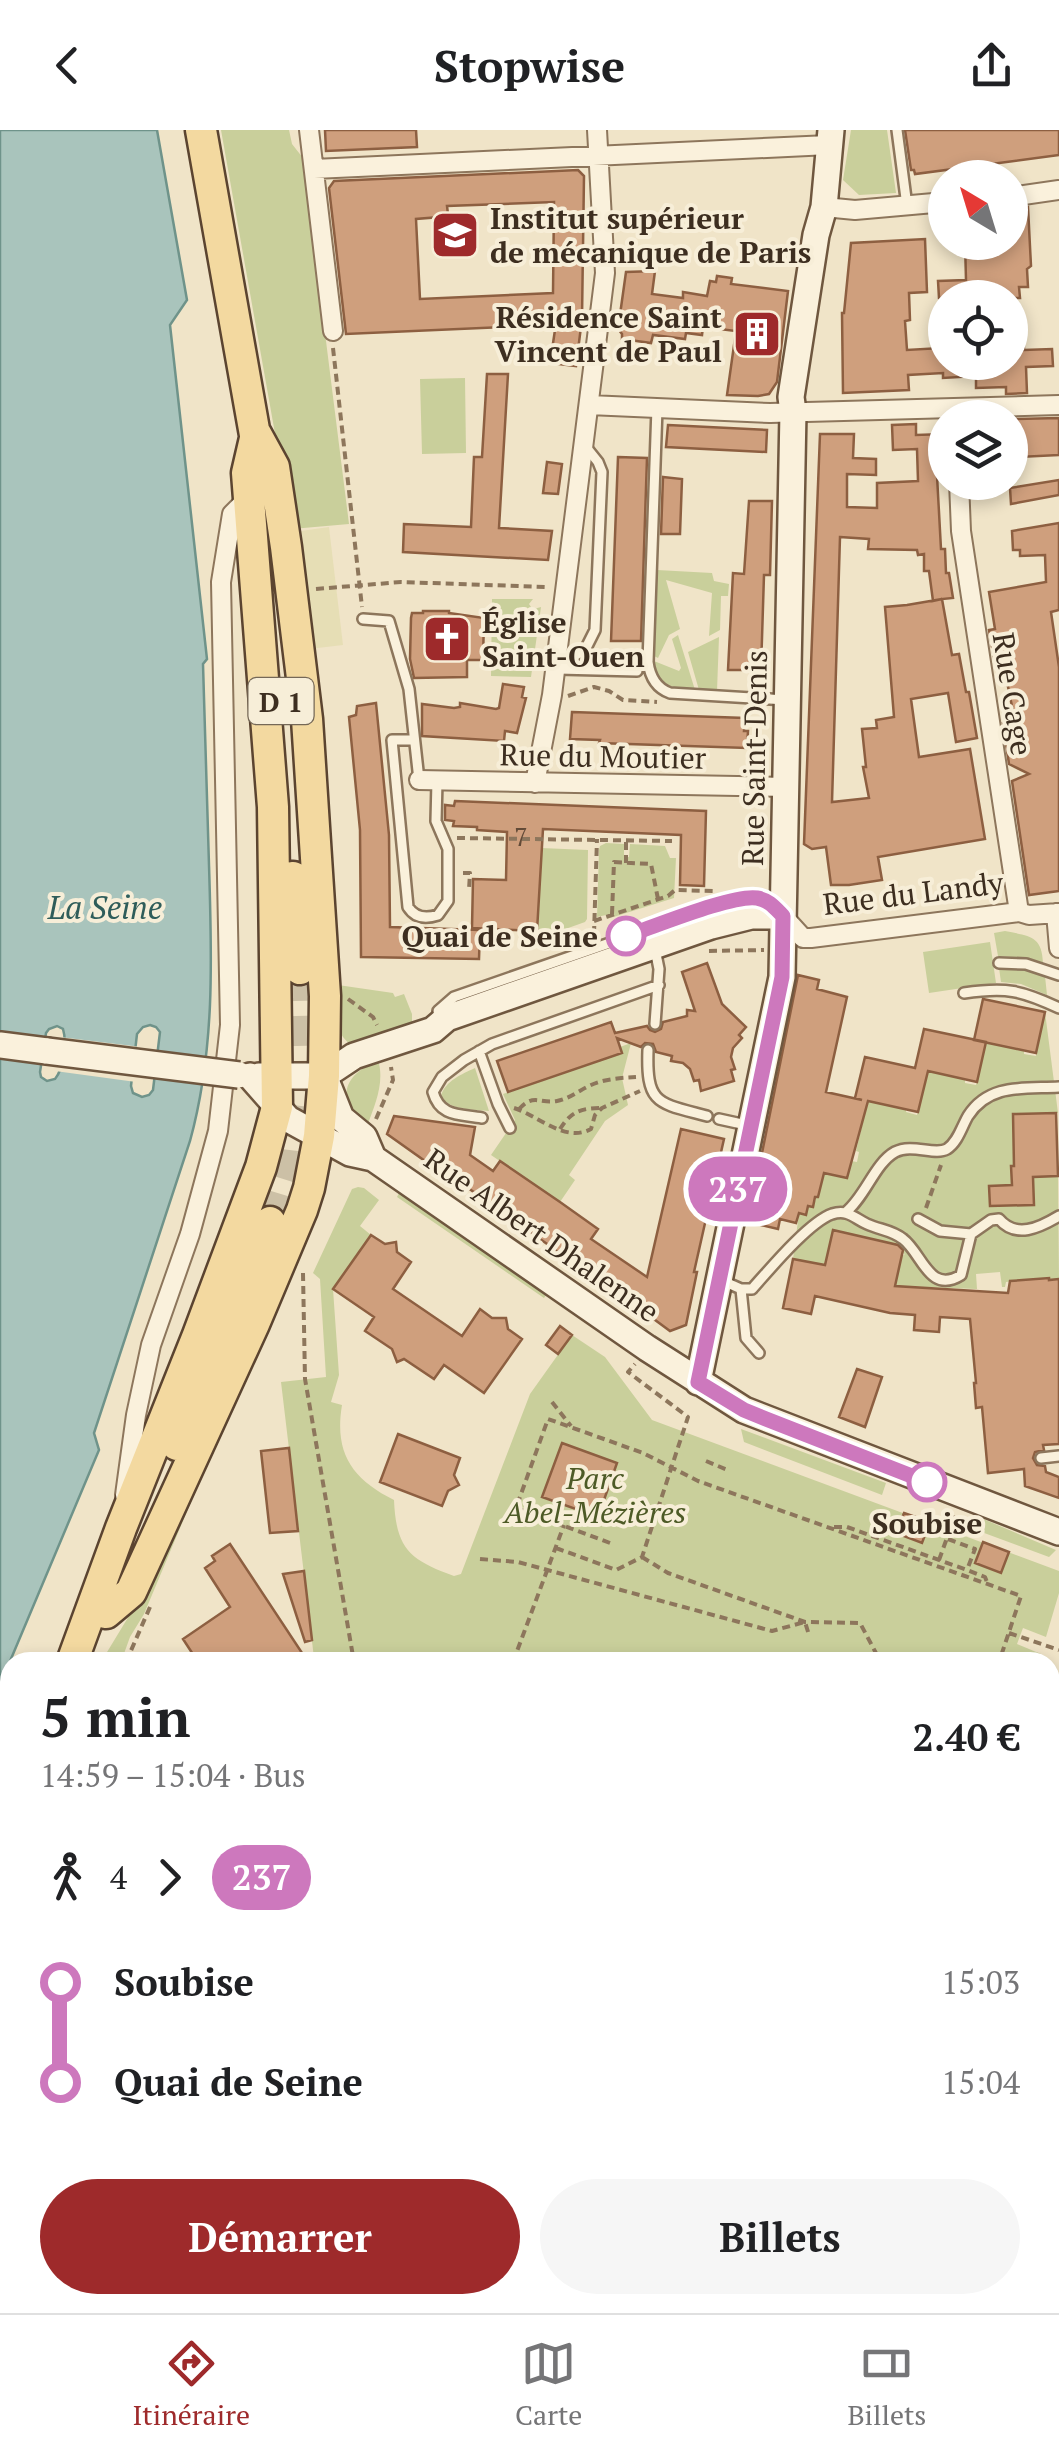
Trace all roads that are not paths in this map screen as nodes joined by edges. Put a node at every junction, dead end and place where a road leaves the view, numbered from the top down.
1 (201, 130) edge
2 (309, 130) edge
3 (596, 130) edge
4 (896, 130) edge
5 (830, 138) edge
6 (599, 156) junction
7 (314, 169) junction
8 (1059, 190) edge
9 (1028, 194) edge
10 (928, 204) edge
11 (907, 206) junction
12 (824, 207) junction
13 (333, 340) road end
14 (589, 405) junction
15 (1059, 405) edge
16 (657, 408) junction
17 (1028, 408) edge
18 (793, 412) junction
19 (928, 414) edge
20 (256, 434) junction
21 (584, 446) junction
22 (249, 497) junction
23 (960, 500) edge
24 (362, 619) road end
25 (555, 669) junction
26 (638, 670) dead end
27 (787, 700) junction
28 (413, 740) junction
29 (428, 781) junction
30 (535, 783) junction
31 (786, 786) junction
32 (1018, 912) junction
33 (1057, 913) edge
34 (783, 916) junction
35 (654, 946) junction
36 (1059, 948) edge
37 (999, 963) dead end
38 (300, 968) tunnel mouth
39 (1059, 975) edge
40 (659, 986) junction
41 (964, 993) dead end
42 (1059, 1008) edge
43 (655, 1024) dead end
44 (410, 1036) junction
45 (0, 1045) edge
46 (648, 1050) dead end
47 (479, 1051) junction
48 (255, 1076) junction
49 (324, 1076) junction
50 (1059, 1087) edge
51 (277, 1107) junction
52 (707, 1116) dead end
53 (482, 1118) dead end
54 (719, 1119) dead end
55 (752, 1126) junction
56 (510, 1128) dead end
57 (319, 1136) junction
58 (373, 1158) junction
59 (846, 1212) junction
60 (1059, 1216) edge
61 (918, 1219) road end
62 (270, 1222) tunnel mouth
63 (971, 1234) junction
64 (731, 1284) junction
65 (759, 1354) dead end
66 (698, 1382) junction
67 (1059, 1456) edge
68 (1041, 1458) dead end
69 (121, 1528) junction
70 (1059, 1532) edge
71 (106, 1613) junction
72 (76, 1652) edge
73 (88, 1652) edge

1 - 20 main road
2 - 7 street
3 - 6 street
4 - 11 lane
5 - 6 street
5 - 12 main road, Rue Saint-Denis
6 - 7 street
6 - 14 street
7 - 13 street
8 - 9 street
10 - 11 street
11 - 12 street
12 - 18 main road, Rue Saint-Denis
14 - 16 street
14 - 21 street
15 - 17 street
16 - 18 street
16 - 27 lane
18 - 19 street
18 - 27 main road, Rue Saint-Denis
20 - 22 main road
20 - 38 main road, D 1
20 - 49 main road
21 - 25 street
21 - 25 lane
22 - 48 main road
22 - 69 street
23 - 32 street, Rue Cage
24 - 28 lane
25 - 26 lane
25 - 30 street
27 - 31 main road, Rue Saint-Denis
28 - 29 lane
28 - 29 lane
29 - 30 street, Rue du Moutier
30 - 31 street, Rue du Moutier
31 - 34 main road, Rue Saint-Denis
32 - 33 street, Rue du Landy
32 - 34 street, Rue du Landy
33 - 36 street
34 - 35 main road, Rue du Landy
34 - 44 lane, Rue du Landy
34 - 55 main road, Rue Saint-Denis
35 - 40 lane
35 - 44 main road, Rue du Landy
37 - 39 lane
40 - 43 lane
40 - 47 lane
41 - 42 lane
44 - 49 main road, Rue du Landy
45 - 48 main road, bridge
46 - 52 lane
47 - 53 lane
47 - 56 lane
48 - 49 main road
48 - 51 main road
49 - 57 main road
49 - 58 main road, Rue Albert Dhalenne
50 - 59 lane
51 - 57 main road, Rue Albert Dhalenne
51 - 69 main road
54 - 55 lane
55 - 64 main road, Rue Saint-Denis
57 - 58 main road, Rue Albert Dhalenne
57 - 71 main road
58 - 66 main road, Rue Albert Dhalenne
59 - 63 lane
59 - 64 lane
60 - 63 lane
61 - 63 lane
62 - 71 main road
64 - 65 lane
64 - 66 main road, Rue Saint-Denis
66 - 70 main road, Rue Albert Dhalenne
67 - 68 lane
69 - 72 main road
71 - 73 main road

